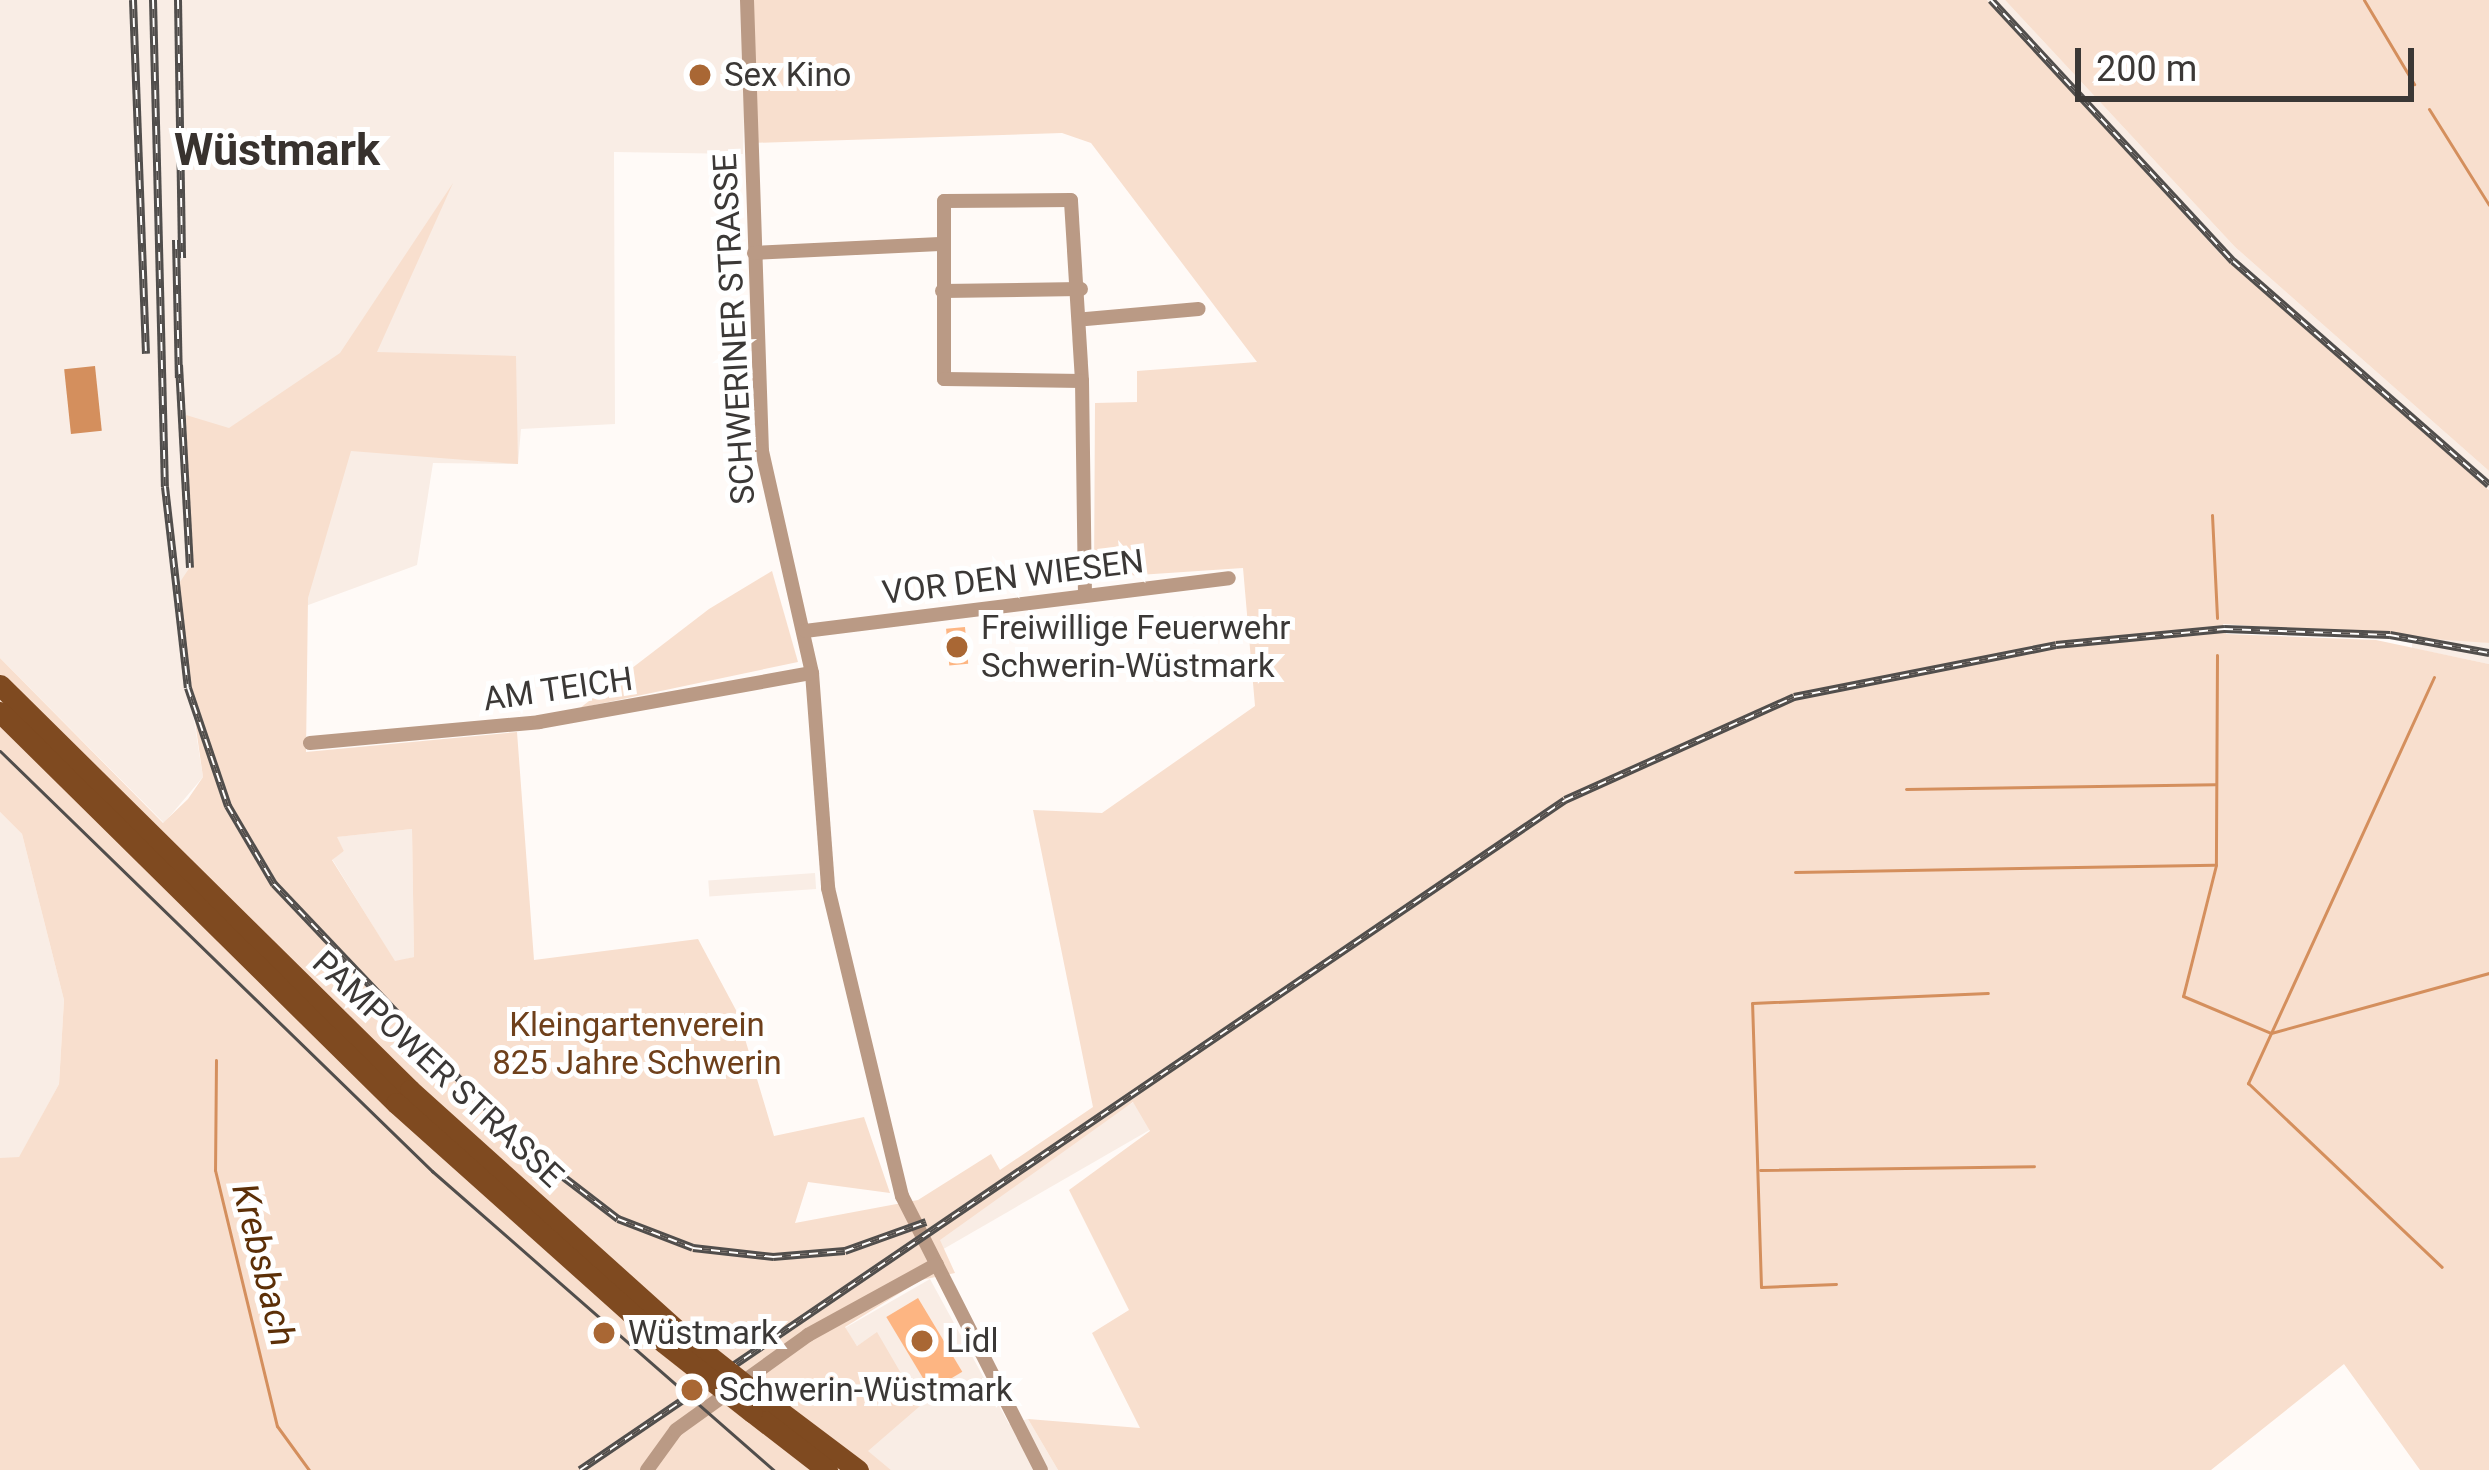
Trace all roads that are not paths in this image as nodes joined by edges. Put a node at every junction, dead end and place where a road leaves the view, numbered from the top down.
1 (746, 0) edge
2 (940, 244) junction
3 (754, 253) junction
4 (1081, 289) junction
5 (942, 292) junction
6 (1199, 309) dead end
7 (1086, 319) junction
8 (1082, 381) junction
9 (1228, 578) dead end
10 (1085, 594) junction
11 (806, 631) junction
12 (812, 673) junction
13 (0, 685) edge
14 (0, 712) edge
15 (310, 743) dead end
16 (937, 1264) junction
17 (669, 1336) junction
18 (759, 1407) junction
19 (646, 1470) edge
20 (827, 1470) edge
21 (858, 1470) edge
22 (1041, 1470) edge

1 - 3 street, SCHWERINER STRASSE
2 - 3 street
2 - 4 street
2 - 5 street
3 - 11 street, SCHWERINER STRASSE
4 - 5 street
4 - 7 street
5 - 8 street
6 - 7 street
7 - 8 street
8 - 10 street
9 - 10 street, VOR DEN WIESEN
10 - 11 street, VOR DEN WIESEN
11 - 12 street, SCHWERINER STRASSE
12 - 15 street, AM TEICH
12 - 16 street, SCHWERINER STRASSE
13 - 17 main road, PAMPOWER STRASSE
14 - 17 main road, PAMPOWER STRASSE
16 - 19 street
16 - 22 street, SCHWERINER STRASSE
17 - 18 main road, PAMPOWER STRASSE, bridge
18 - 20 main road, PAMPOWER STRASSE
18 - 21 main road, PAMPOWER STRASSE

